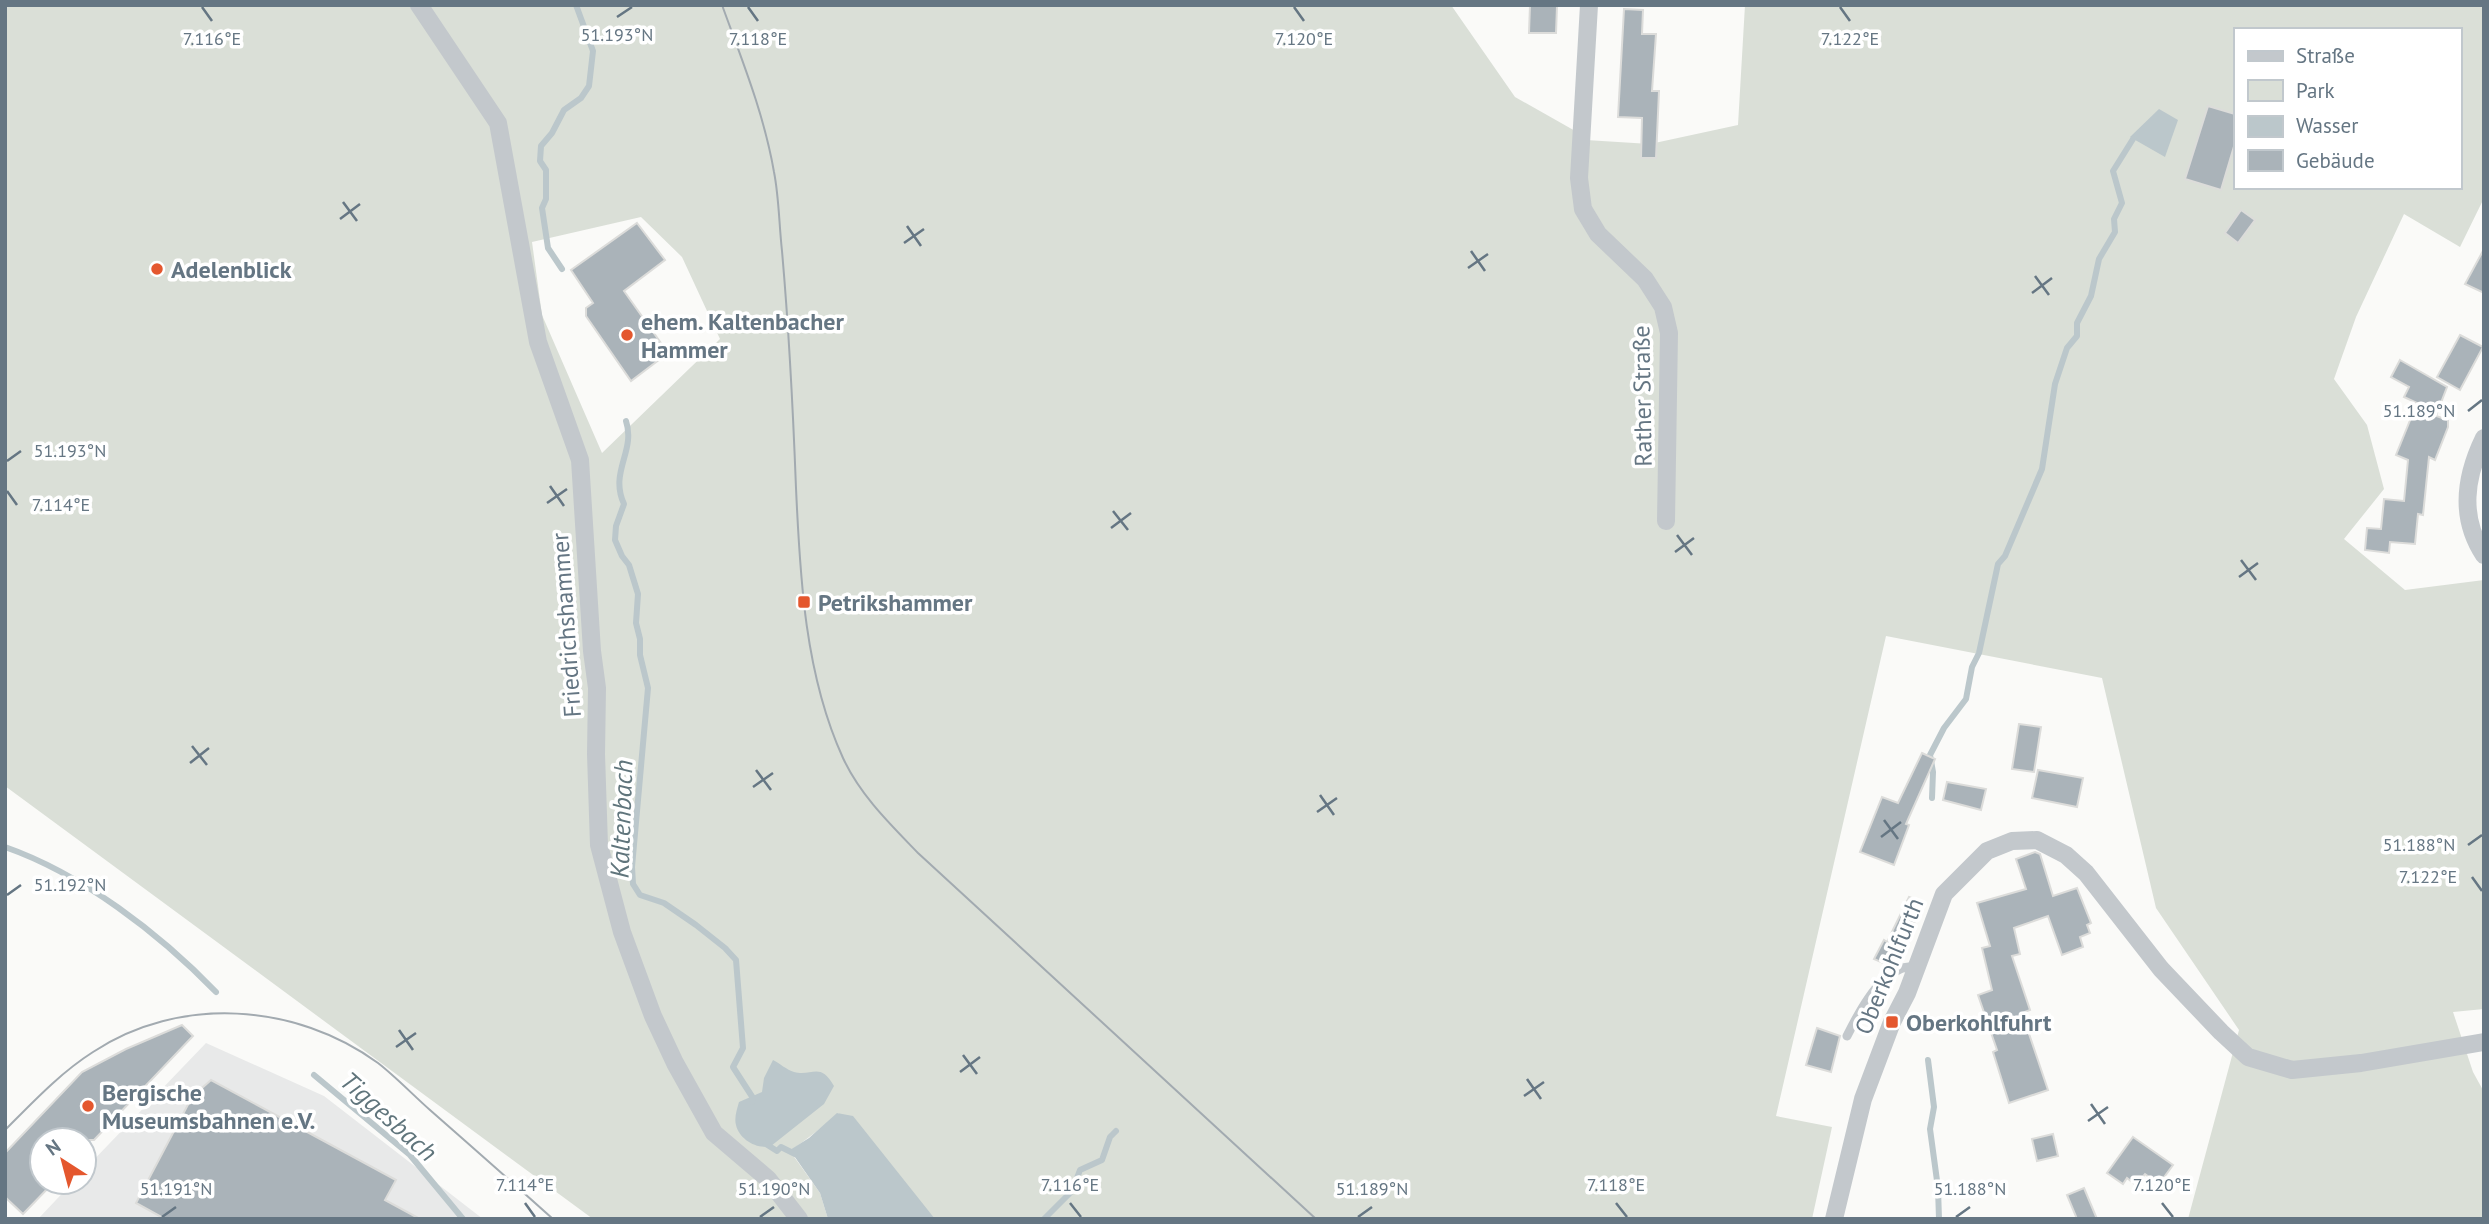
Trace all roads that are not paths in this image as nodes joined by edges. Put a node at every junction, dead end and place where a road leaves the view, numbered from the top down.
1 (419, 5) edge
2 (1588, 5) edge
3 (2484, 438) edge
4 (1666, 521) dead end
5 (2484, 555) edge
6 (1917, 966) junction
7 (1847, 1036) dead end
8 (2484, 1042) edge
9 (2465, 1046) junction
10 (2484, 1052) edge
11 (799, 1219) edge
12 (1834, 1219) edge

1 - 11 street, Friedrichshammer
2 - 4 street, Rather Straße
3 - 5 street
6 - 7 lane
6 - 9 street, Oberkohlfurth
6 - 12 street, Oberkohlfurth
8 - 9 street, Oberkohlfurth
9 - 10 lane

